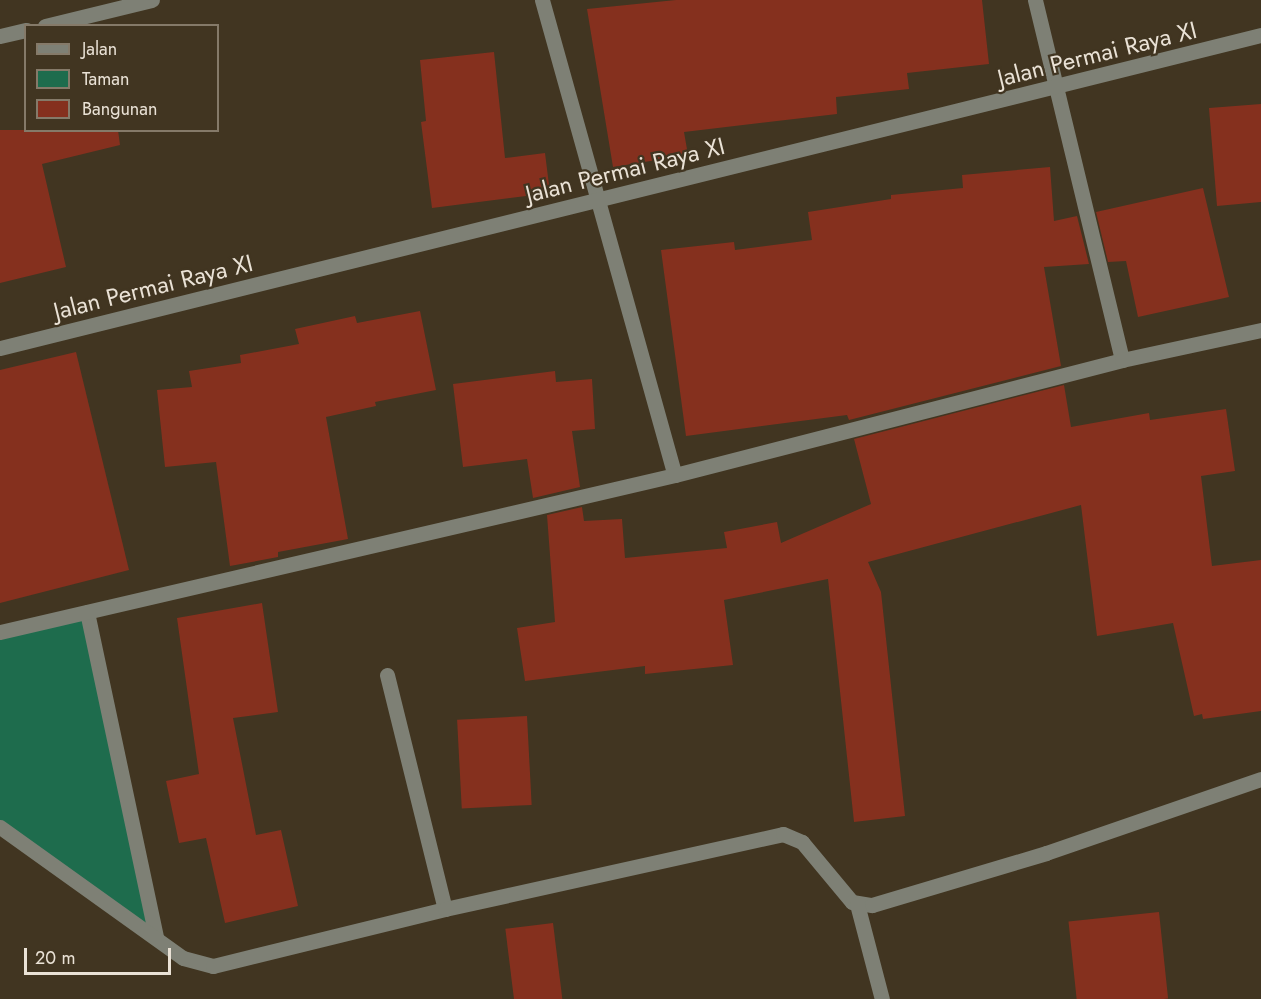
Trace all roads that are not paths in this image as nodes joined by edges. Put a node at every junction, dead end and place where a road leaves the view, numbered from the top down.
1 (152, 0) edge
2 (542, 0) edge
3 (1035, 0) edge
4 (53, 24) edge
5 (24, 30) edge
6 (1261, 35) edge
7 (0, 36) edge
8 (1058, 87) junction
9 (596, 200) junction
10 (1261, 330) edge
11 (0, 348) edge
12 (1122, 360) junction
13 (675, 476) junction
14 (87, 612) junction
15 (0, 632) edge
16 (387, 675) dead end
17 (1261, 779) edge
18 (0, 827) edge
19 (857, 904) junction
20 (445, 909) junction
21 (156, 938) junction
22 (882, 999) edge

1 - 4 street
2 - 9 street
3 - 8 street
5 - 7 street
6 - 8 street, Jalan Permai Raya XI
8 - 9 street, Jalan Permai Raya XI
8 - 12 street
9 - 11 street, Jalan Permai Raya XI
9 - 13 street
10 - 12 street
12 - 13 street
13 - 14 street
14 - 15 street
14 - 21 street
16 - 20 street
17 - 19 street
18 - 21 street
19 - 20 street
19 - 22 street
20 - 21 street

